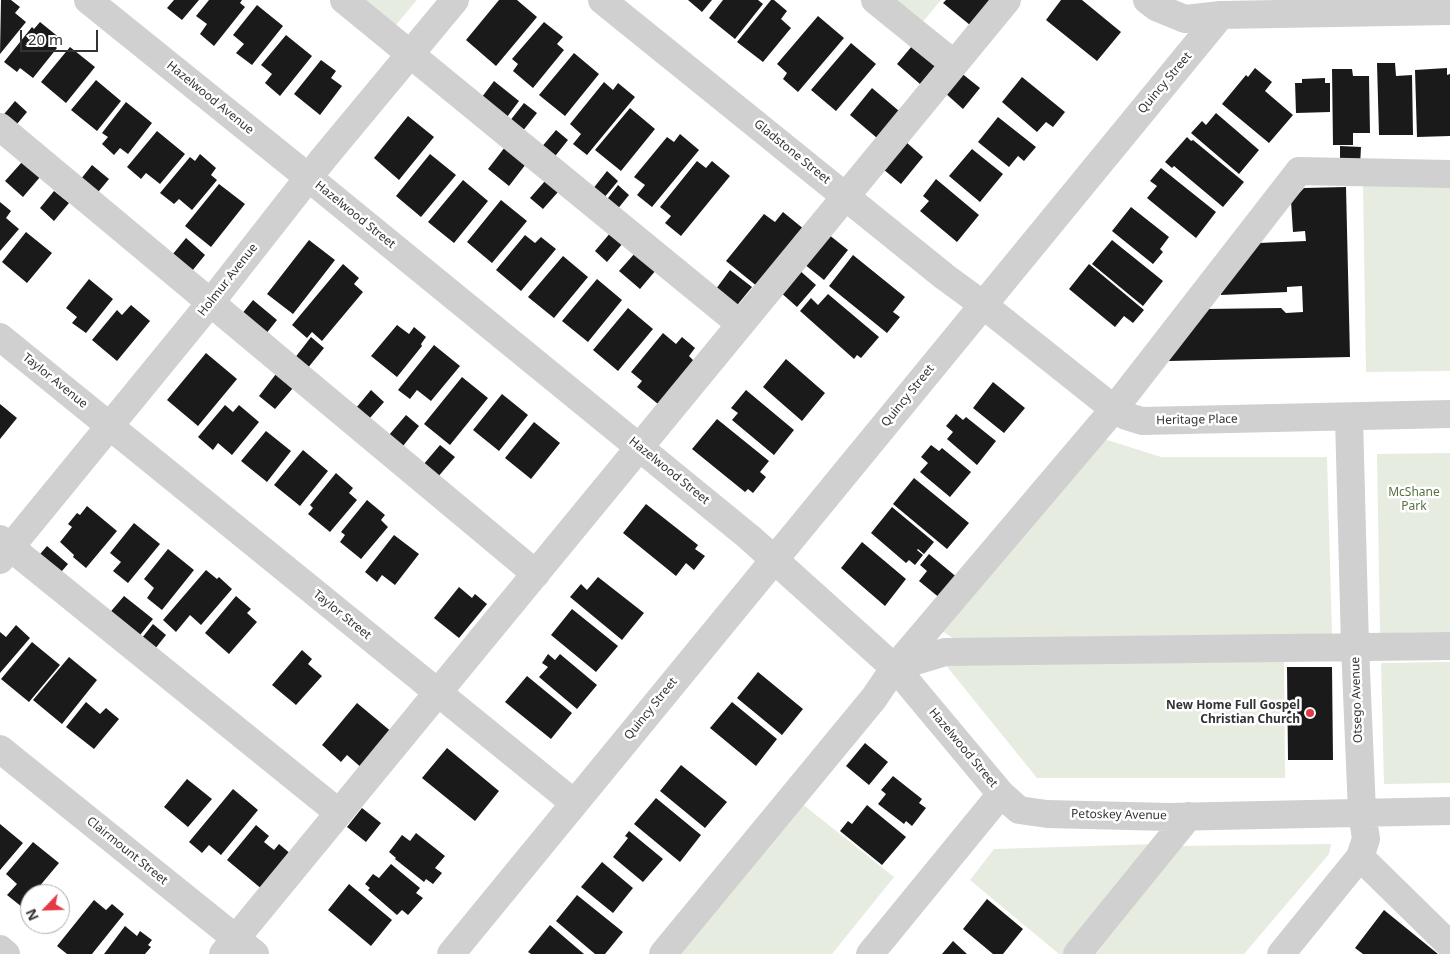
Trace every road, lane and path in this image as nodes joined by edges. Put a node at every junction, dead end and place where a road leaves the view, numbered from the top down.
1 (88, 0) edge
2 (344, 0) edge
3 (455, 0) edge
4 (602, 0) edge
5 (875, 0) edge
6 (1007, 0) edge
7 (1147, 0) edge
8 (1448, 9) edge
9 (1221, 16) junction
10 (411, 54) junction
11 (954, 64) junction
12 (0, 127) edge
13 (1450, 174) edge
14 (309, 178) junction
15 (846, 196) junction
16 (211, 302) junction
17 (982, 304) junction
18 (740, 324) junction
19 (0, 337) edge
20 (1114, 409) junction
21 (1450, 414) edge
22 (1349, 417) junction
23 (110, 426) junction
24 (639, 447) junction
25 (3, 549) edge
26 (774, 560) junction
27 (536, 574) junction
28 (1355, 646) junction
29 (1450, 646) edge
30 (895, 668) junction
31 (438, 693) junction
32 (0, 749) edge
33 (1001, 794) junction
34 (574, 803) junction
35 (1450, 810) edge
36 (1362, 812) junction
37 (339, 813) junction
38 (1190, 816) junction
39 (1360, 857) junction
40 (1450, 945) edge
41 (0, 949) edge
42 (238, 949) edge
43 (6, 954) edge
44 (450, 954) edge
45 (663, 954) edge
46 (870, 954) edge
47 (1077, 954) edge
48 (1281, 954) edge

1 - 14 street, Hazelwood Avenue
2 - 10 street
3 - 10 street, Holmur Avenue
4 - 15 street, Gladstone Street
5 - 11 street
6 - 11 street
7 - 9 street
8 - 9 street
9 - 17 street, Quincy Street
10 - 14 street, Holmur Avenue
10 - 18 street
11 - 15 street
12 - 16 street
13 - 20 street
14 - 16 street, Holmur Avenue
14 - 24 street, Hazelwood Street
15 - 17 street, Gladstone Street
15 - 18 street
16 - 23 street, Holmur Avenue
16 - 27 street
17 - 20 street, Heritage Place
17 - 26 street, Quincy Street
18 - 24 street
19 - 23 street, Taylor Avenue
20 - 22 street, Heritage Place
20 - 30 street
21 - 22 street, Heritage Place
22 - 28 street, Otsego Avenue
23 - 25 street, Holmur Avenue
23 - 31 street, Taylor Street
24 - 26 street, Hazelwood Street
24 - 27 street
25 - 37 street
26 - 30 street, Hazelwood Street
26 - 34 street, Quincy Street
27 - 31 street
28 - 29 street
28 - 30 street
28 - 36 street, Otsego Avenue
30 - 33 street, Hazelwood Street
30 - 45 street
31 - 34 street, Taylor Street
31 - 37 street
32 - 42 street, Clairmount Street
33 - 38 street, Petoskey Avenue
33 - 46 street
34 - 44 street, Quincy Street
35 - 36 street, Petoskey Avenue
36 - 38 street, Petoskey Avenue
36 - 39 street, Otsego Avenue
37 - 42 street
38 - 47 street
39 - 40 street
39 - 48 street, Otsego Avenue
41 - 43 street

